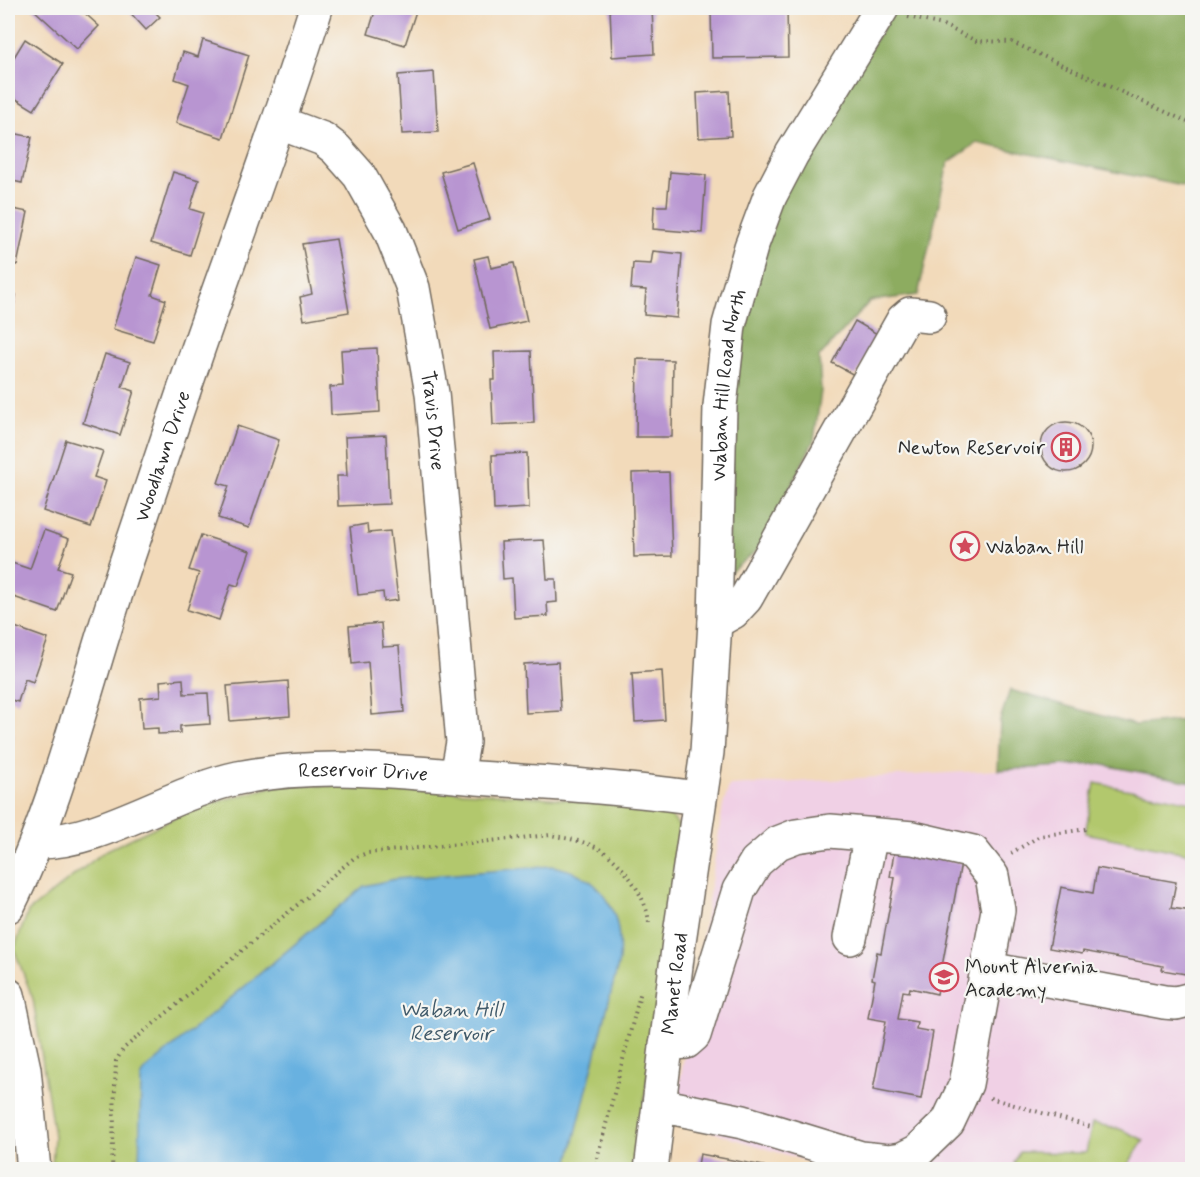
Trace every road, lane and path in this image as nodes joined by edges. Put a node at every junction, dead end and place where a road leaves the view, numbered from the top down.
1 (316, 8) edge
2 (881, 9) edge
3 (280, 123) junction
4 (1192, 124) edge
5 (929, 316) dead end
6 (715, 622) junction
7 (457, 776) junction
8 (698, 798) junction
9 (1086, 829) dead end
10 (871, 835) junction
11 (37, 842) junction
12 (987, 867) junction
13 (8, 906) edge
14 (649, 930) dead end
15 (850, 938) dead end
16 (989, 969) junction
17 (642, 985) dead end
18 (8, 994) edge
19 (1192, 999) edge
20 (666, 1044) junction
21 (963, 1090) junction
22 (659, 1105) junction
23 (1091, 1127) dead end
24 (34, 1170) edge
25 (112, 1170) edge
26 (594, 1170) edge
27 (651, 1170) edge

1 - 3 street, Woodlawn Drive
2 - 4 path
2 - 6 street, Waban Hill Road North
3 - 7 street, Travis Drive
3 - 11 street, Woodlawn Drive
5 - 6 street
6 - 8 street, Waban Hill Road North
7 - 8 street, Reservoir Drive
7 - 11 street, Reservoir Drive
8 - 20 street, Manet Road
9 - 12 path
10 - 12 street
10 - 15 street
10 - 20 street
11 - 13 street, Woodlawn Drive
12 - 16 street
14 - 25 path
16 - 19 street
16 - 21 street
17 - 26 path
18 - 24 street
20 - 22 street, Manet Road
21 - 22 street
21 - 23 path
22 - 27 street, Manet Road

